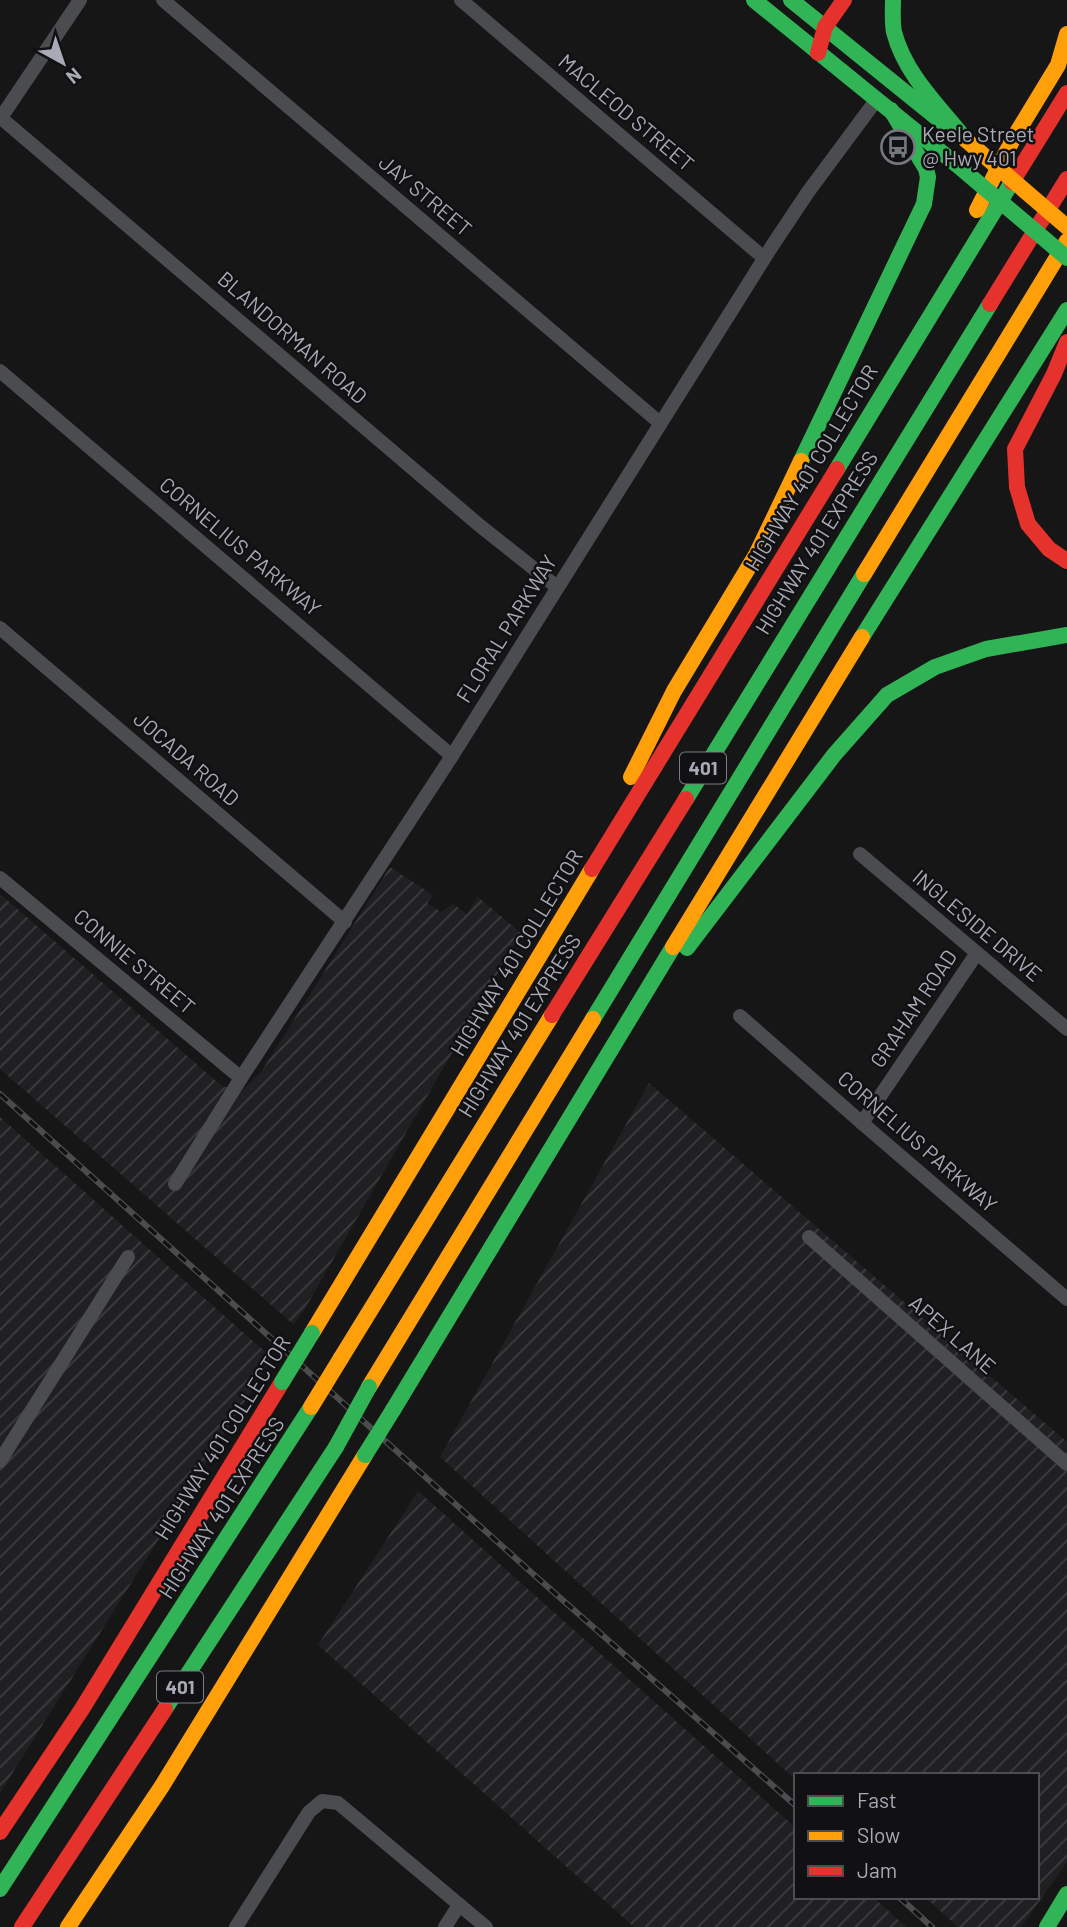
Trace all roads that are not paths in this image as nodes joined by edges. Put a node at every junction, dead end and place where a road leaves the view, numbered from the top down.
1 (79, 0) edge
2 (163, 0) edge
3 (461, 0) edge
4 (754, 0) edge
5 (791, 0) edge
6 (844, 0) edge
7 (893, 0) edge
8 (824, 27) junction
9 (1067, 34) edge
10 (818, 53) junction
11 (1067, 93) edge
12 (877, 99) junction
13 (891, 110) junction
14 (1, 118) edge
15 (966, 141) junction
16 (1067, 179) edge
17 (1067, 226) edge
18 (1067, 242) edge
19 (764, 258) junction
20 (1067, 258) edge
21 (1067, 310) edge
22 (1067, 342) edge
23 (0, 371) edge
24 (887, 386) junction
25 (660, 423) junction
26 (1067, 561) edge
27 (557, 587) junction
28 (0, 628) edge
29 (1067, 635) edge
30 (452, 755) junction
31 (860, 854) dead end
32 (0, 878) edge
33 (345, 922) junction
34 (558, 924) junction
35 (977, 953) junction
36 (657, 972) junction
37 (740, 1016) dead end
38 (1067, 1029) edge
39 (241, 1078) junction
40 (862, 1123) junction
41 (175, 1184) dead end
42 (809, 1237) dead end
43 (128, 1257) dead end
44 (1067, 1299) edge
45 (0, 1461) edge
46 (1067, 1464) edge
47 (0, 1832) edge
48 (0, 1889) edge
49 (1067, 1895) edge
50 (459, 1905) junction
51 (22, 1927) edge
52 (68, 1927) edge
53 (236, 1927) edge
54 (445, 1927) edge
55 (486, 1927) edge
56 (1047, 1927) edge

1 - 14 street
2 - 25 street, JAY STREET
3 - 19 street, MACLEOD STREET
4 - 10 main road
5 - 8 main road
6 - 8 main road
7 - 15 main road
8 - 10 main road
8 - 15 main road
9 - 24 main road
10 - 12 main road
11 - 24 main road, HIGHWAY 401 COLLECTOR / 401
12 - 13 main road
12 - 19 street, FLORAL PARKWAY
13 - 20 main road, bridge
13 - 34 main road
14 - 27 street, BLANDORMAN ROAD
15 - 17 main road, bridge
16 - 48 main road, HIGHWAY 401 EXPRESS / 401, bridge
18 - 51 main road, 401, bridge
19 - 25 street, FLORAL PARKWAY
21 - 36 main road, 401
22 - 26 main road
23 - 30 street, CORNELIUS PARKWAY
24 - 34 main road, HIGHWAY 401 COLLECTOR / 401
25 - 27 street, FLORAL PARKWAY
27 - 30 street, FLORAL PARKWAY
28 - 33 street, JOCADA ROAD
29 - 36 main road
30 - 33 street, FLORAL PARKWAY
31 - 35 street, INGLESIDE DRIVE
32 - 39 street, CONNIE STREET
33 - 39 street, FLORAL PARKWAY
34 - 47 main road, HIGHWAY 401 COLLECTOR / 401, bridge
35 - 38 street, INGLESIDE DRIVE
35 - 40 street, GRAHAM ROAD
36 - 52 main road, 401, bridge
37 - 40 street, CORNELIUS PARKWAY
39 - 41 street, FLORAL PARKWAY
40 - 44 street, CORNELIUS PARKWAY
42 - 46 street, APEX LANE
43 - 45 street
49 - 56 main road
50 - 53 street
50 - 54 street
50 - 55 street

